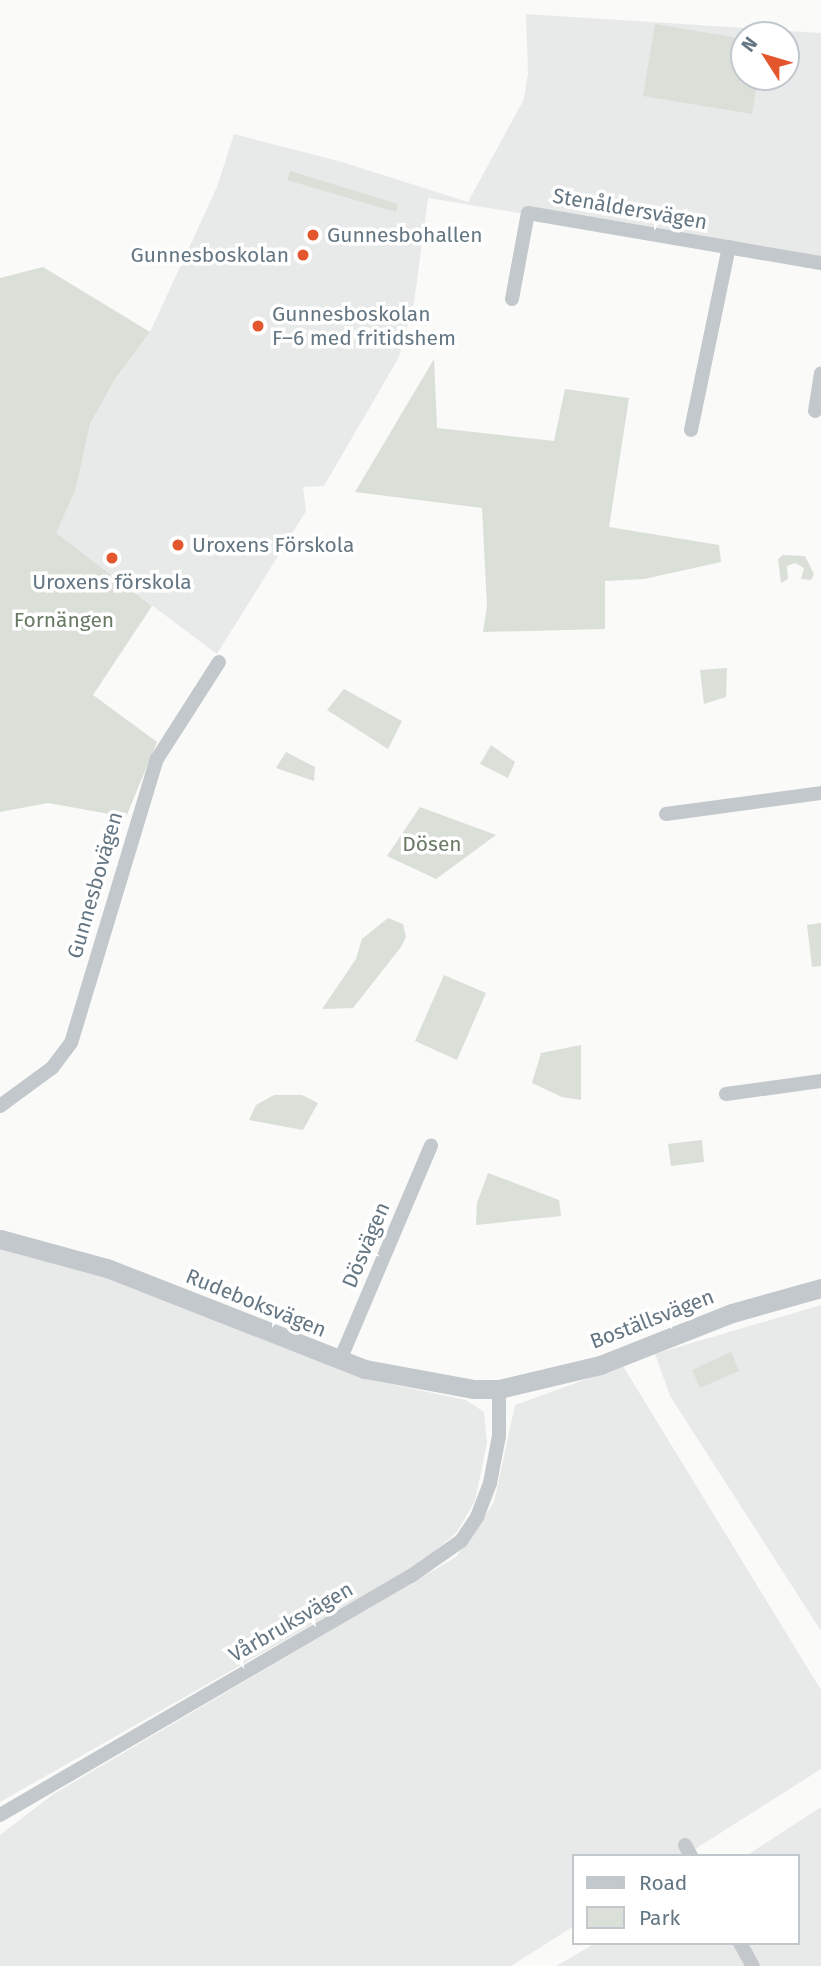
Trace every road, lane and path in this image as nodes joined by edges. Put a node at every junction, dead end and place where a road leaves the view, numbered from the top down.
1 (729, 247) junction
2 (821, 263) edge
3 (512, 299) dead end
4 (821, 373) edge
5 (815, 411) dead end
6 (691, 430) dead end
7 (219, 662) dead end
8 (821, 793) edge
9 (666, 814) dead end
10 (821, 1081) edge
11 (726, 1094) dead end
12 (0, 1106) edge
13 (430, 1146) dead end
14 (0, 1239) edge
15 (821, 1288) edge
16 (340, 1360) junction
17 (499, 1389) junction
18 (0, 1815) edge
19 (741, 1945) edge
20 (753, 1966) edge

1 - 2 street, Stenåldersvägen
1 - 3 street, Stenåldersvägen
1 - 6 street, Stenåldersvägen
4 - 5 street
7 - 12 street, Gunnesbovägen
8 - 9 street
10 - 11 street
13 - 16 street, Dösvägen
14 - 16 street, Rudeboksvägen
15 - 17 street, Boställsvägen
16 - 17 street, Rudeboksvägen
17 - 18 street, Vårbruksvägen
19 - 20 street

